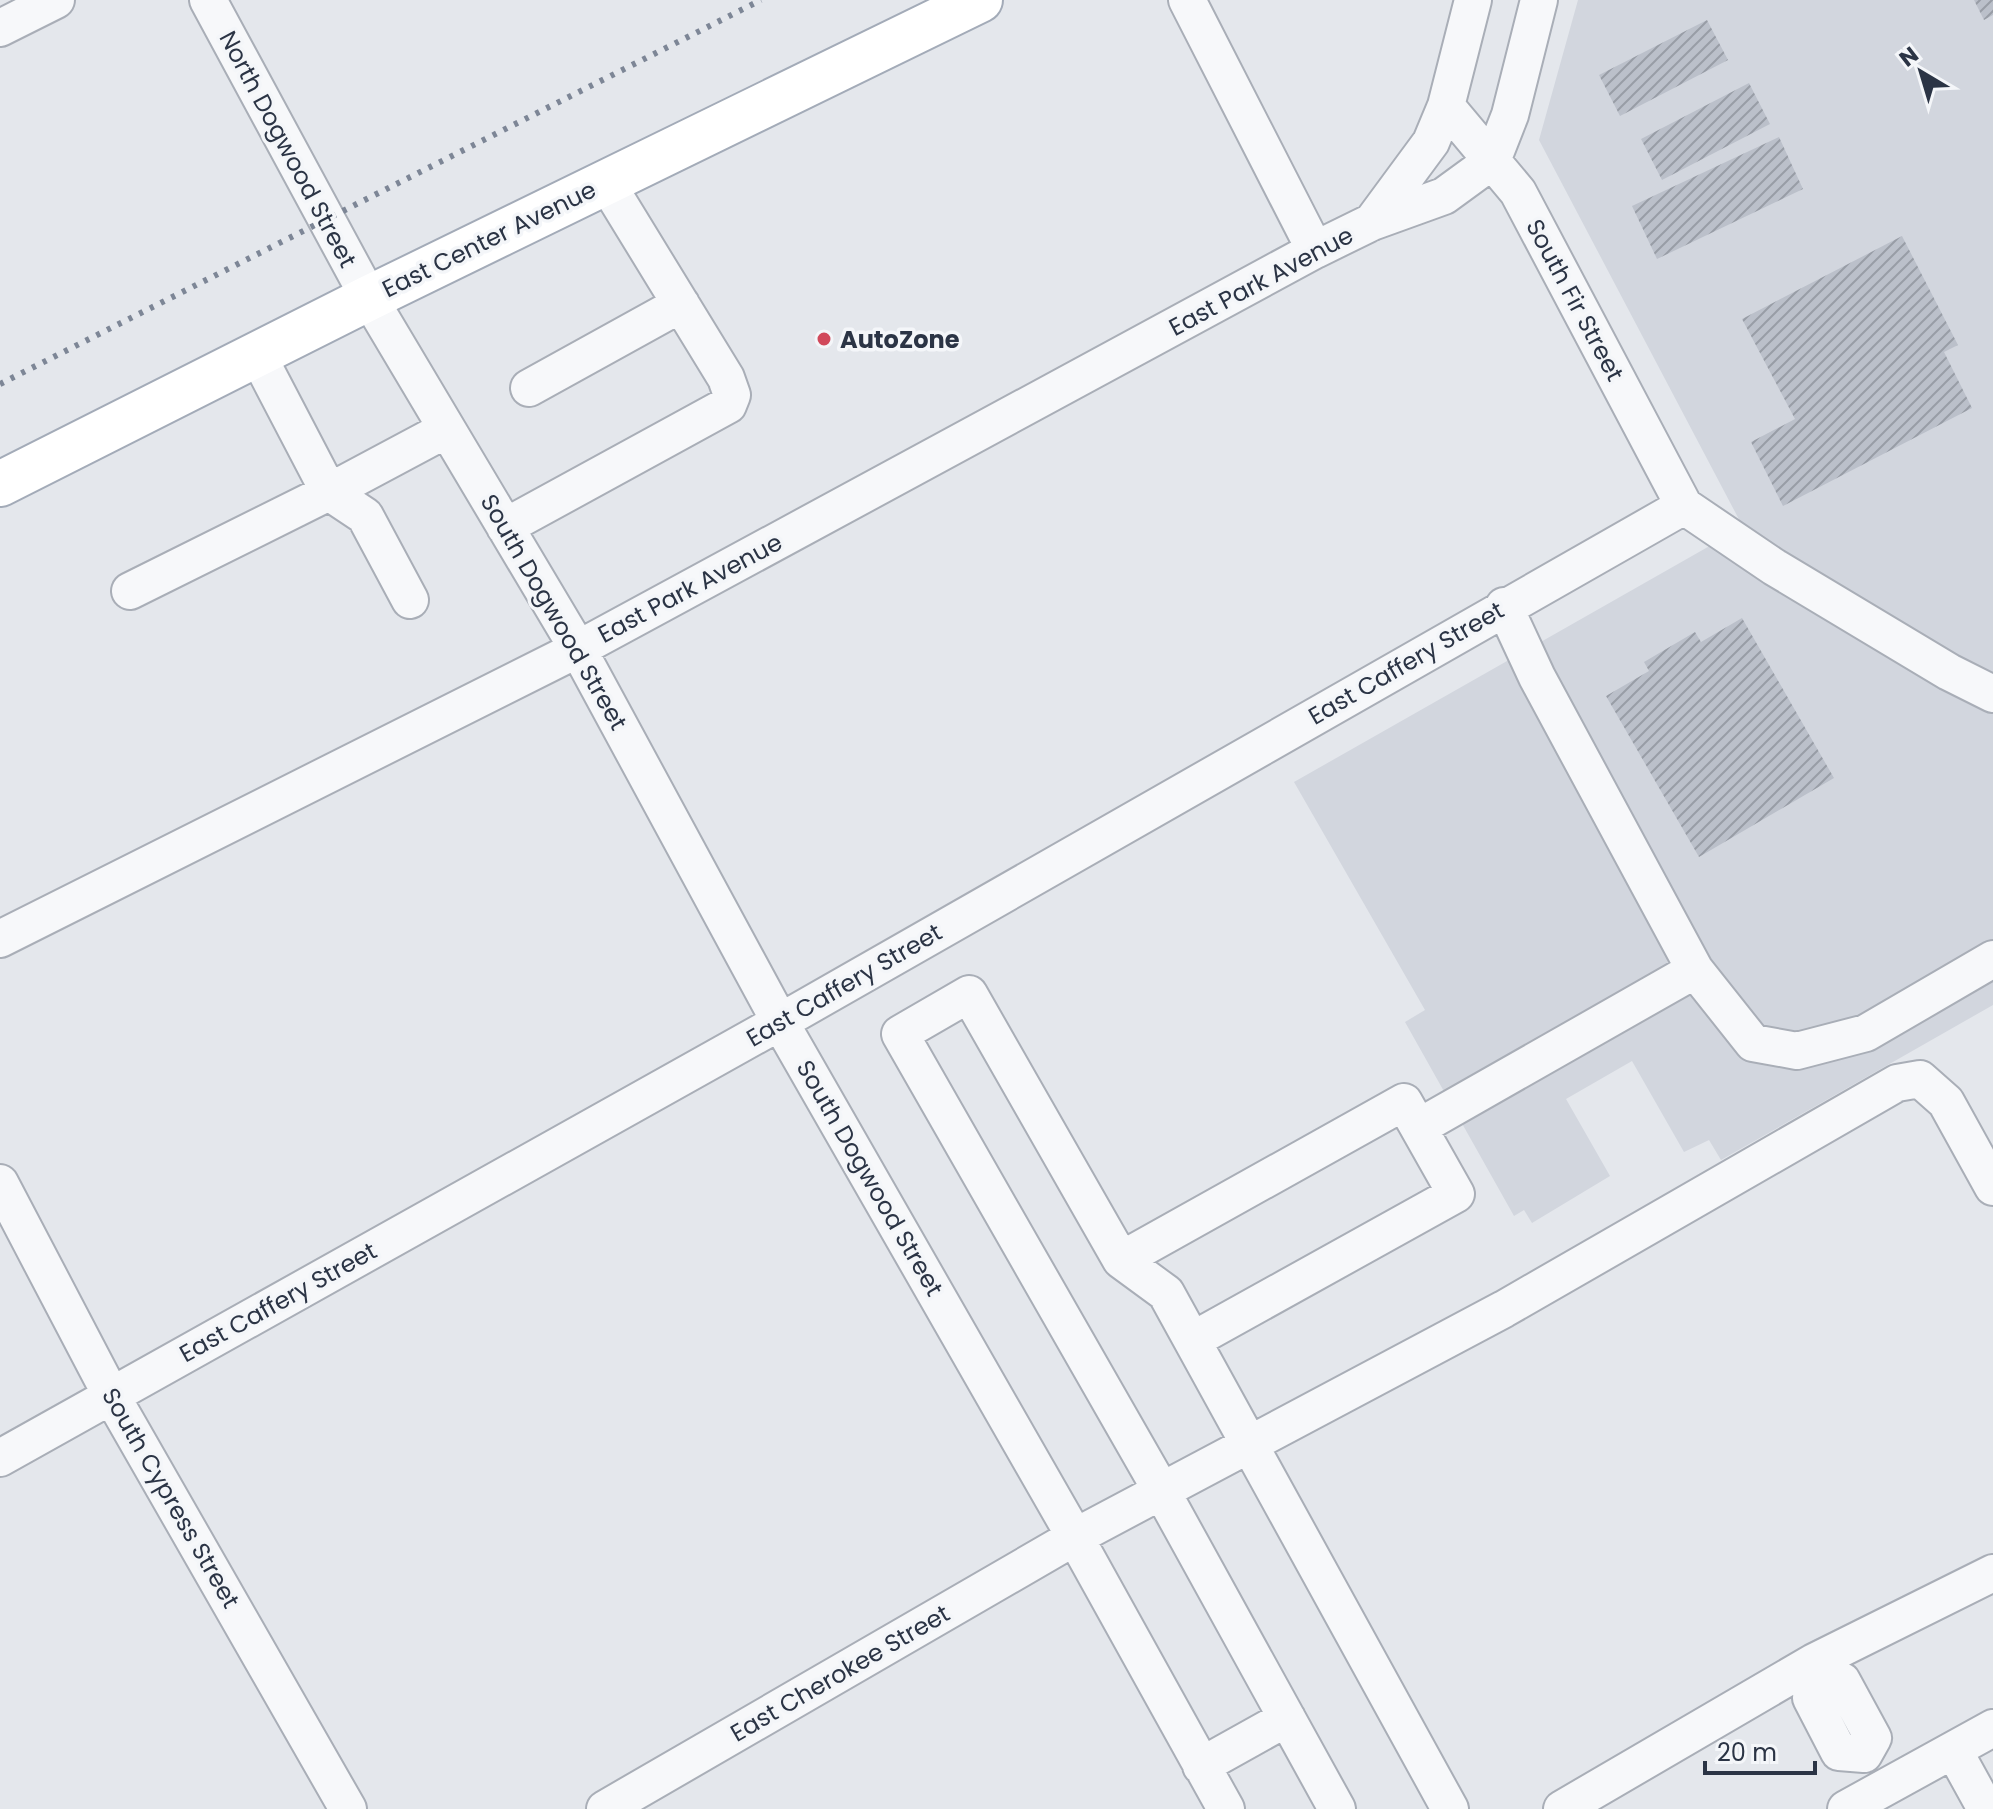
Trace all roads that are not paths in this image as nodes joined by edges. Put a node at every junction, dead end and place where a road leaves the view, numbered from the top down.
1 (56, 0) edge
2 (208, 0) edge
3 (980, 0) edge
4 (1187, 0) edge
5 (1473, 0) edge
6 (1539, 0) edge
7 (0, 28) edge
8 (1446, 106) junction
9 (1492, 161) junction
10 (606, 182) junction
11 (1372, 222) junction
12 (1315, 250) junction
13 (369, 298) junction
14 (681, 304) junction
15 (257, 354) junction
16 (529, 388) dead end
17 (447, 429) junction
18 (0, 484) edge
19 (329, 492) junction
20 (1684, 506) junction
21 (505, 527) junction
22 (130, 591) dead end
23 (410, 600) dead end
24 (1504, 606) junction
25 (578, 649) junction
26 (1993, 694) edge
27 (0, 939) edge
28 (1993, 959) edge
29 (1695, 970) junction
30 (780, 1022) junction
31 (1419, 1127) junction
32 (0, 1183) edge
33 (1993, 1187) edge
34 (1121, 1260) junction
35 (1193, 1340) junction
36 (111, 1395) junction
37 (1249, 1444) junction
38 (0, 1458) edge
39 (1161, 1490) junction
40 (1075, 1537) junction
41 (1993, 1573) edge
42 (1816, 1668) junction
43 (1287, 1718) junction
44 (1993, 1728) edge
45 (1954, 1751) junction
46 (1201, 1766) junction
47 (1882, 1789) junction
48 (348, 1809) edge
49 (605, 1809) edge
50 (1226, 1809) edge
51 (1337, 1809) edge
52 (1450, 1809) edge
53 (1562, 1809) edge
54 (1846, 1809) edge
55 (1986, 1809) edge

1 - 7 street
2 - 13 street, North Dogwood Street
3 - 10 main road, East Center Avenue
4 - 12 street
5 - 8 street, East Park Avenue
6 - 9 street
8 - 9 street, South Fir Street
8 - 11 street, East Park Avenue
9 - 11 street, East Park Avenue
9 - 20 street, South Fir Street
10 - 13 main road, East Center Avenue
10 - 14 street
11 - 12 street, East Park Avenue
12 - 25 street, East Park Avenue
13 - 15 main road, East Center Avenue
13 - 17 street, South Dogwood Street
14 - 16 street
14 - 21 street
15 - 18 main road, East Center Avenue
15 - 19 street
17 - 19 street
17 - 21 street, South Dogwood Street
19 - 22 street
19 - 23 street
20 - 24 street, East Caffery Street
20 - 26 street
21 - 25 street, South Dogwood Street
24 - 29 street
24 - 30 street, East Caffery Street
25 - 27 street, East Park Avenue
25 - 30 street, South Dogwood Street
28 - 29 street
29 - 31 street
30 - 36 street, East Caffery Street
30 - 40 street, South Dogwood Street
31 - 34 street
31 - 35 street
32 - 36 street, South Cypress Street
33 - 37 street, East Cherokee Street
34 - 35 street
34 - 39 street
35 - 37 street
36 - 38 street, East Caffery Street
36 - 48 street, South Cypress Street
37 - 39 street, East Cherokee Street
37 - 52 street
39 - 40 street, East Cherokee Street
39 - 43 street
40 - 46 street, South Dogwood Street
40 - 49 street, East Cherokee Street
41 - 42 street
42 - 47 street
42 - 53 street
43 - 46 street
43 - 51 street
44 - 45 street
45 - 47 street
45 - 55 street
46 - 50 street, South Dogwood Street
47 - 54 street

